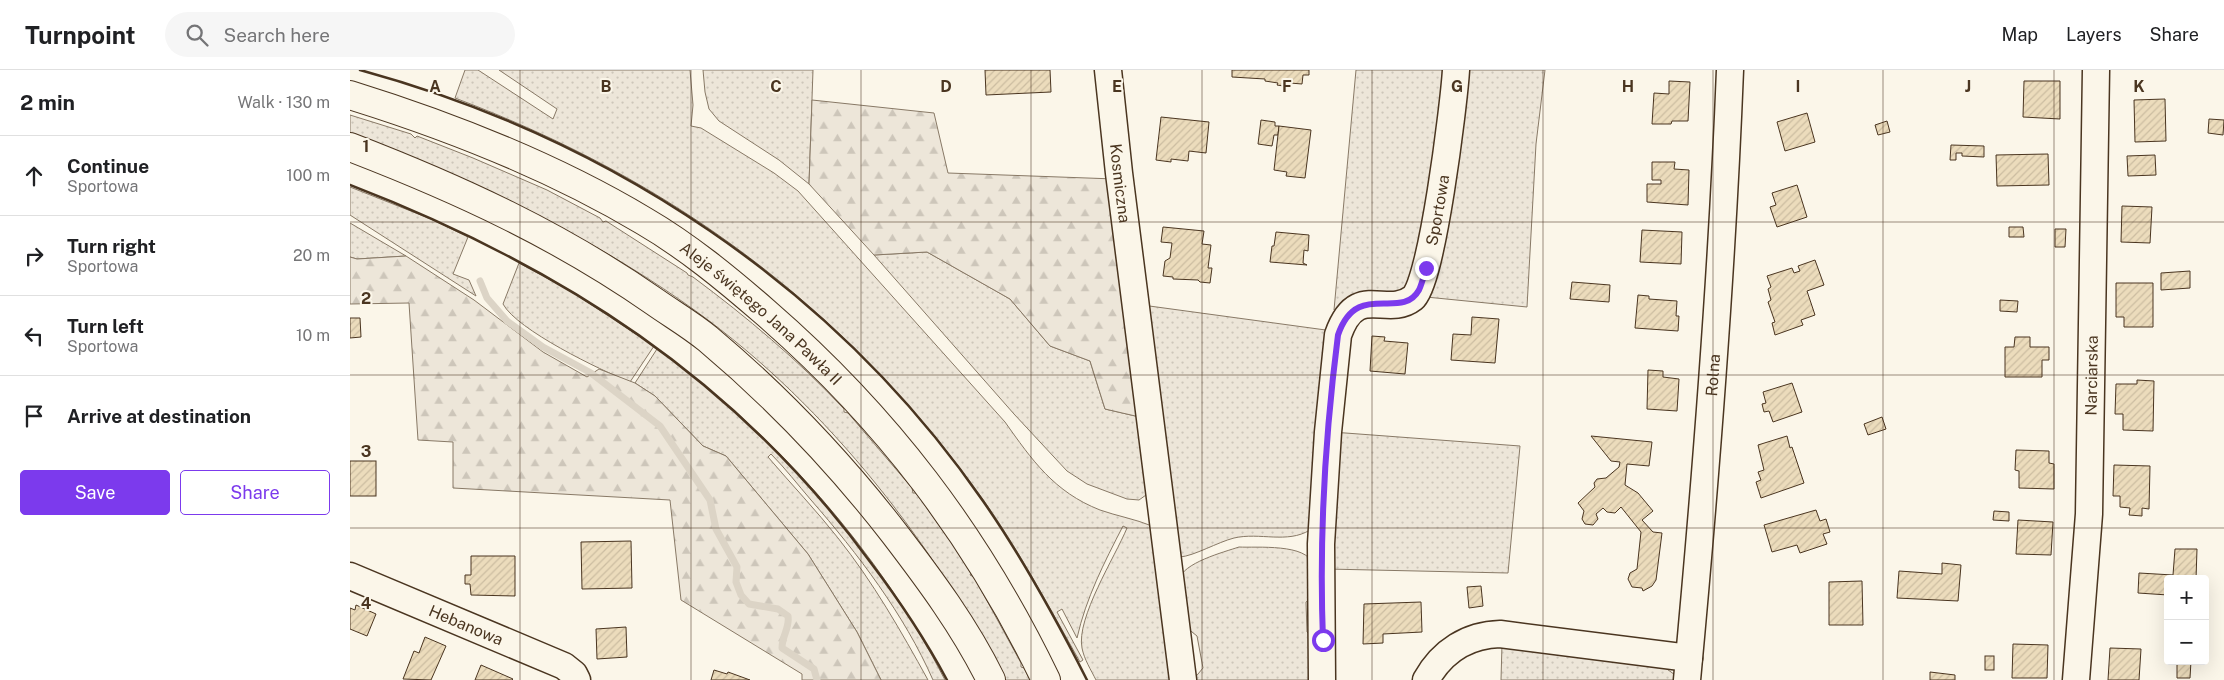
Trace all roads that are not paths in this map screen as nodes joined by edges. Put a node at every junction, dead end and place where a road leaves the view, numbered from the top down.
1 (1108, 70) edge
2 (1456, 70) edge
3 (1730, 70) edge
4 (2096, 70) edge
5 (350, 95) edge
6 (350, 147) edge
7 (350, 576) edge
8 (1688, 669) edge
9 (983, 672) edge
10 (576, 680) edge
11 (1046, 680) edge
12 (1183, 680) edge
13 (1322, 680) edge
14 (1426, 680) edge
15 (2076, 680) edge

1 - 12 street, Kosmiczna
2 - 13 street, Sportowa
3 - 8 street, Rolna
4 - 15 street, Narciarska
5 - 11 highway, Aleje świętego Jana Pawła II
6 - 9 highway
7 - 10 street, Hebanowa
8 - 14 street

